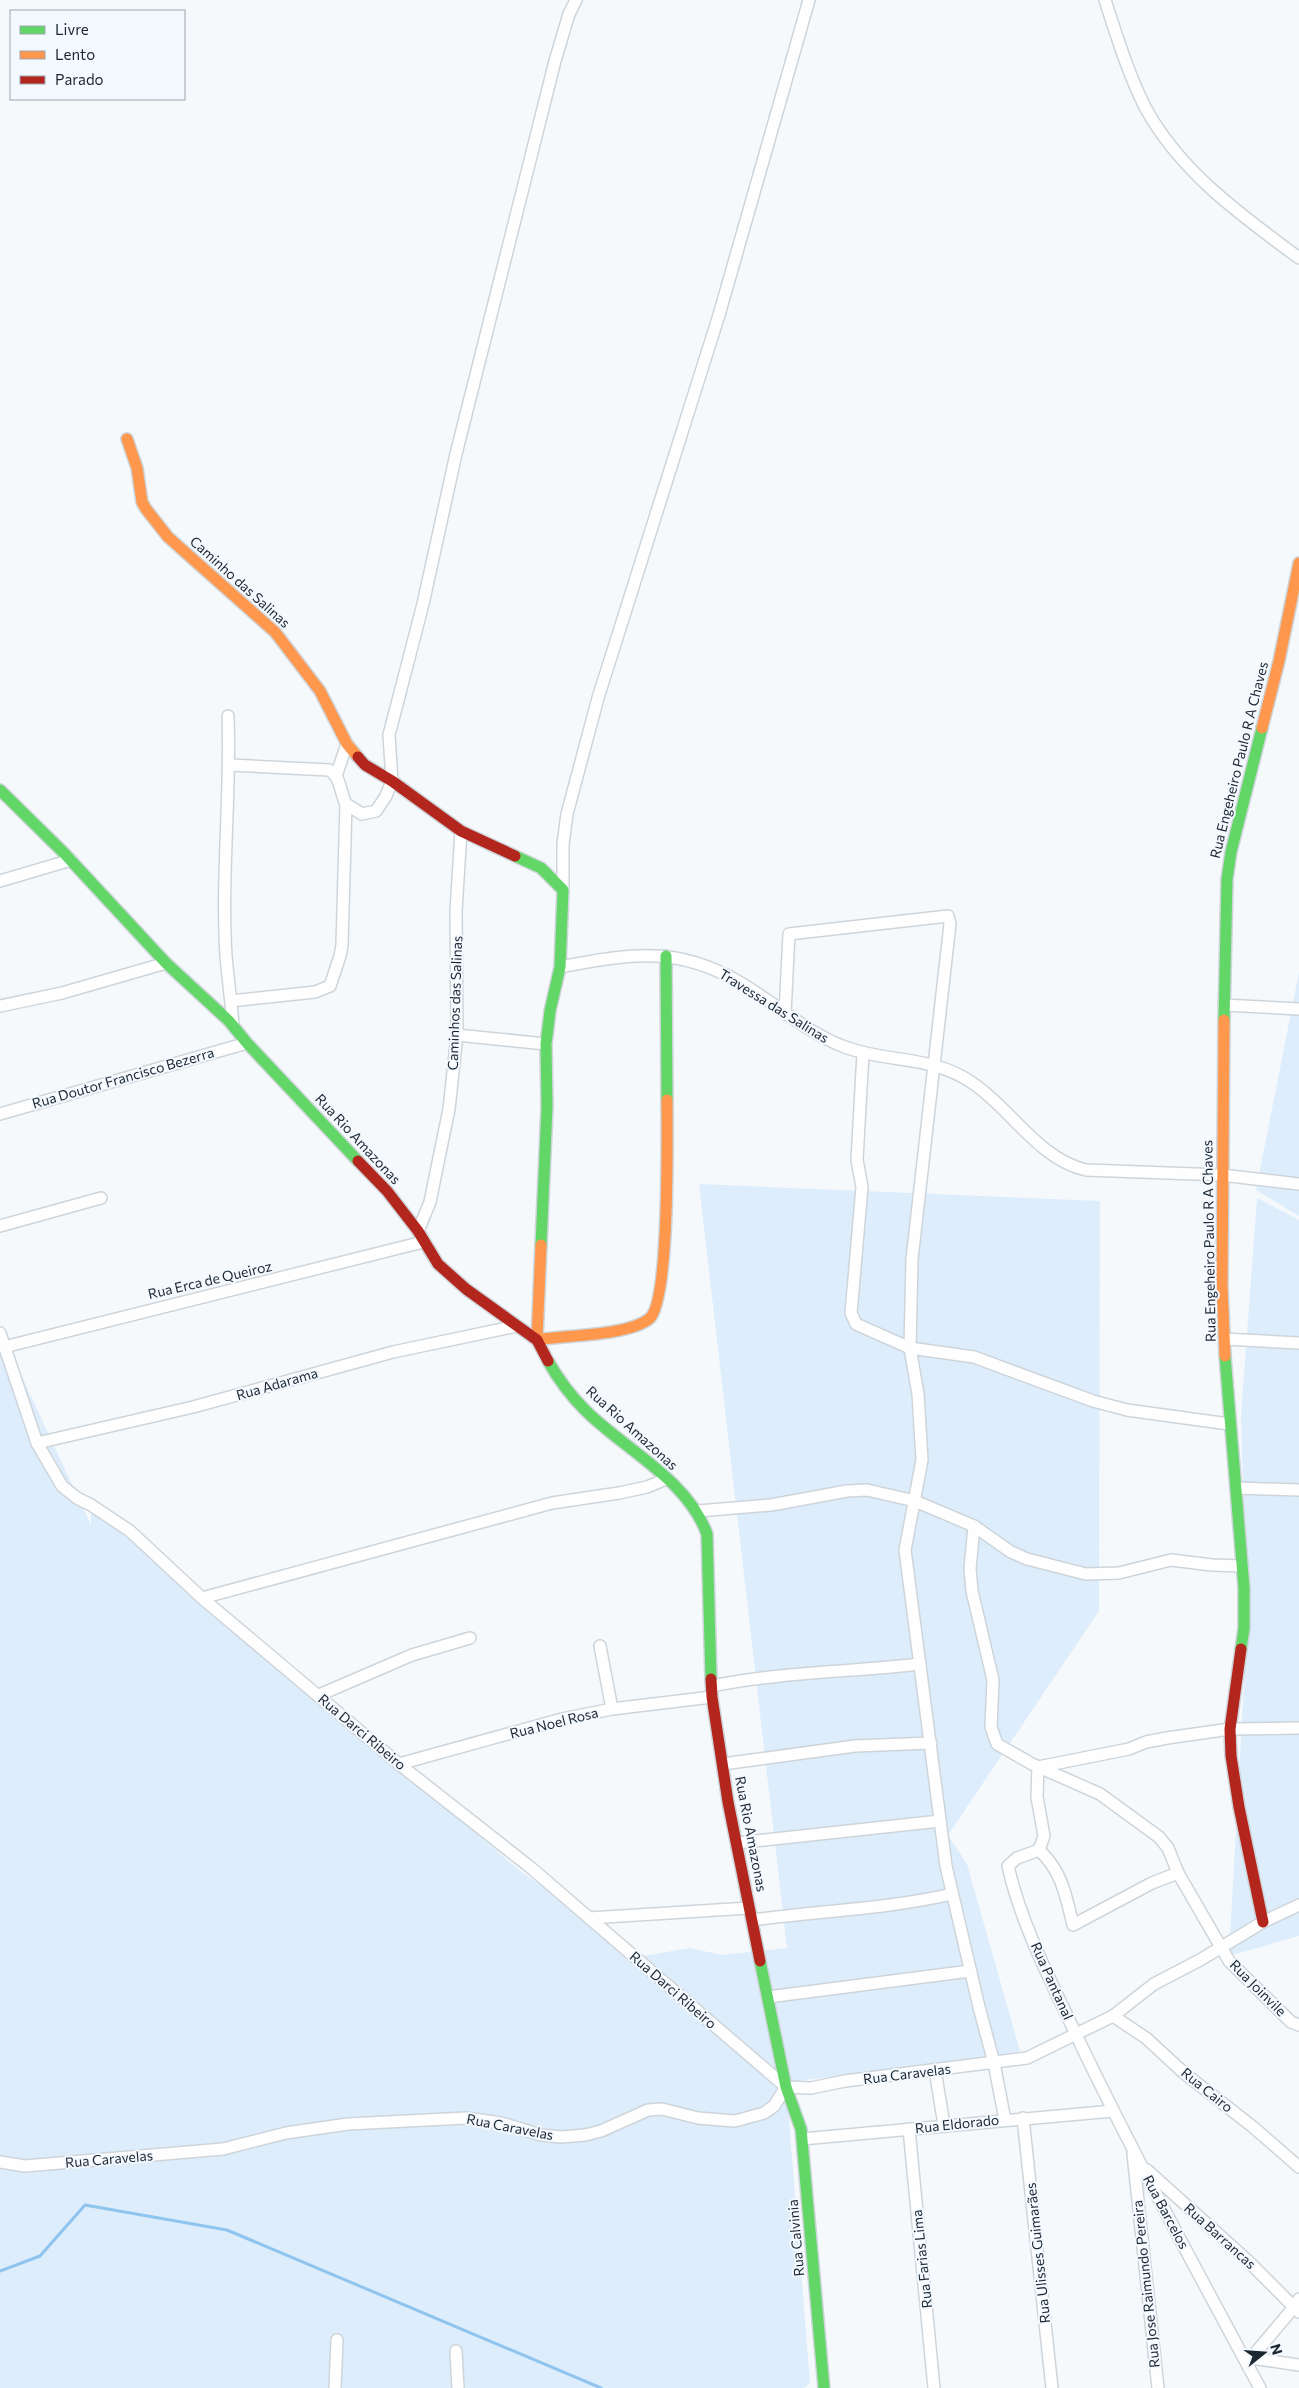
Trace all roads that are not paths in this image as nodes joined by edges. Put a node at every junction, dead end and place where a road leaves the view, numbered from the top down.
1 (576, 0) edge
2 (809, 0) edge
3 (1105, 0) edge
4 (1299, 258) edge
5 (128, 439) dead end
6 (1299, 563) edge
7 (228, 716) dead end
8 (348, 744) junction
9 (230, 765) junction
10 (336, 776) junction
11 (392, 781) junction
12 (0, 790) edge
13 (346, 804) junction
14 (461, 831) junction
15 (71, 860) junction
16 (0, 881) edge
17 (563, 890) junction
18 (666, 956) junction
19 (166, 963) junction
20 (560, 967) junction
21 (231, 1001) junction
22 (1224, 1005) junction
23 (0, 1006) edge
24 (1299, 1009) edge
25 (785, 1013) junction
26 (233, 1024) junction
27 (457, 1035) junction
28 (247, 1043) junction
29 (546, 1044) junction
30 (863, 1053) junction
31 (933, 1064) junction
32 (0, 1114) edge
33 (1222, 1175) junction
34 (1299, 1184) edge
35 (101, 1198) dead end
36 (0, 1226) edge
37 (418, 1231) junction
38 (423, 1242) junction
39 (517, 1326) junction
40 (0, 1333) edge
41 (1225, 1339) junction
42 (537, 1340) junction
43 (1299, 1343) edge
44 (4, 1347) junction
45 (910, 1348) junction
46 (1229, 1424) junction
47 (37, 1443) junction
48 (666, 1479) junction
49 (1237, 1488) junction
50 (1299, 1490) edge
51 (915, 1501) junction
52 (698, 1512) junction
53 (974, 1526) junction
54 (1242, 1566) junction
55 (202, 1598) junction
56 (470, 1638) dead end
57 (600, 1646) dead end
58 (920, 1664) junction
59 (712, 1691) junction
60 (319, 1695) junction
61 (612, 1709) junction
62 (1299, 1728) edge
63 (1230, 1729) junction
64 (931, 1743) junction
65 (399, 1764) junction
66 (723, 1764) junction
67 (1038, 1767) junction
68 (940, 1821) junction
69 (737, 1843) junction
70 (1039, 1850) junction
71 (1178, 1873) junction
72 (952, 1894) junction
73 (1299, 1905) edge
74 (751, 1914) junction
75 (589, 1918) junction
76 (1263, 1922) junction
77 (1221, 1946) junction
78 (970, 1971) junction
79 (768, 1997) junction
80 (1113, 2016) junction
81 (1299, 2025) edge
82 (1076, 2034) junction
83 (994, 2063) junction
84 (935, 2070) junction
85 (786, 2087) junction
86 (1113, 2111) junction
87 (1023, 2118) junction
88 (1005, 2120) junction
89 (944, 2125) junction
90 (909, 2129) junction
91 (802, 2139) junction
92 (1133, 2150) junction
93 (0, 2162) edge
94 (1139, 2162) junction
95 (1299, 2167) edge
96 (1297, 2306) edge
97 (337, 2340) dead end
98 (456, 2351) dead end
99 (1249, 2361) junction
100 (1299, 2365) edge
101 (335, 2388) edge
102 (458, 2388) edge
103 (824, 2388) edge
104 (934, 2388) edge
105 (1052, 2388) edge
106 (1158, 2388) edge
107 (1260, 2388) edge

1 - 11 street
2 - 17 street
3 - 4 street
5 - 8 street, Caminho das Salinas
6 - 22 street, Rua Engeheiro Paulo R A Chaves
7 - 9 street
8 - 10 street
8 - 11 street, Caminho das Salinas
9 - 10 street
9 - 21 street
10 - 13 street
11 - 13 street
11 - 14 street, Caminho das Salinas
12 - 15 street, Rua Rio Amazonas
13 - 21 street
14 - 17 street, Caminho das Salinas
14 - 27 street, Caminhos das Salinas
15 - 16 street
15 - 19 street, Rua Rio Amazonas
17 - 20 street
18 - 20 street, Travessa das Salinas
18 - 25 street, Travessa das Salinas
18 - 42 street
19 - 23 street
19 - 26 street, Rua Rio Amazonas
20 - 29 street
21 - 26 street
22 - 24 street
22 - 33 street, Rua Engeheiro Paulo R A Chaves
25 - 30 street, Travessa das Salinas
25 - 31 street
26 - 28 street, Rua Rio Amazonas
27 - 29 street
27 - 37 street, Caminhos das Salinas
28 - 32 street, Rua Doutor Francisco Bezerra
28 - 37 street, Rua Rio Amazonas
29 - 42 street
30 - 31 street, Travessa das Salinas
30 - 45 street
31 - 33 street, Travessa das Salinas
31 - 45 street
33 - 34 street, Travessa das Salinas
33 - 41 street, Rua Engeheiro Paulo R A Chaves
35 - 36 street
37 - 38 street, Rua Rio Amazonas
38 - 39 street, Rua Rio Amazonas
38 - 44 street, Rua Erca de Queiroz
39 - 42 street, Rua Rio Amazonas
39 - 47 street, Rua Adarama
40 - 44 street, Rua Darci Ribeiro
41 - 43 street
41 - 46 street, Rua Engeheiro Paulo R A Chaves
42 - 48 street, Rua Rio Amazonas
44 - 47 street, Rua Darci Ribeiro
45 - 46 street
45 - 51 street
46 - 49 street, Rua Engeheiro Paulo R A Chaves
47 - 55 street, Rua Darci Ribeiro
48 - 52 street, Rua Rio Amazonas
48 - 55 street
49 - 50 street
49 - 54 street, Rua Engeheiro Paulo R A Chaves
51 - 52 street
51 - 53 street
51 - 58 street
52 - 59 street, Rua Rio Amazonas
53 - 54 street
53 - 67 street, Rua Joinvile
54 - 63 street, Rua Engeheiro Paulo R A Chaves
55 - 60 street, Rua Darci Ribeiro
56 - 60 street
57 - 61 street
58 - 59 street, Rua Noel Rosa
58 - 64 street
59 - 61 street, Rua Noel Rosa
59 - 66 street, Rua Rio Amazonas
60 - 65 street, Rua Darci Ribeiro
61 - 65 street, Rua Noel Rosa
62 - 63 street
63 - 67 street
63 - 76 street, Rua Engeheiro Paulo R A Chaves
64 - 66 street
64 - 68 street
65 - 75 street, Rua Darci Ribeiro
66 - 69 street, Rua Rio Amazonas
67 - 70 street
67 - 71 street, Rua Joinvile
68 - 69 street
68 - 72 street
69 - 74 street, Rua Rio Amazonas
70 - 71 street
70 - 82 street, Rua Pantanal
71 - 77 street, Rua Joinvile
72 - 74 street
72 - 78 street
73 - 76 street, Rua Caravelas
74 - 75 street
74 - 79 street, Rua Rio Amazonas
75 - 85 street, Rua Darci Ribeiro
76 - 77 street, Rua Caravelas
77 - 80 street, Rua Caravelas
77 - 81 street, Rua Joinvile
78 - 79 street
78 - 83 street
79 - 85 street, Rua Rio Amazonas
80 - 82 street, Rua Caravelas
80 - 95 street, Rua Cairo
82 - 83 street, Rua Caravelas
82 - 86 street, Rua Barcelos
83 - 84 street, Rua Caravelas
83 - 88 street
84 - 85 street, Rua Caravelas
84 - 89 street
85 - 91 street, Rua Calvinia
85 - 93 street, Rua Caravelas
86 - 87 street, Rua Eldorado
86 - 92 street, Rua Barcelos
87 - 88 street, Rua Eldorado
87 - 105 street, Rua Ulisses Guimarães
88 - 89 street, Rua Eldorado
89 - 90 street, Rua Eldorado
90 - 91 street, Rua Eldorado
90 - 104 street, Rua Farias Lima
91 - 103 street, Rua Calvinia
92 - 94 street, Rua Barcelos
92 - 106 street, Rua Jose Raimundo Pereira
94 - 96 street, Rua Barrancas
94 - 99 street, Rua Barcelos
96 - 99 street
97 - 101 street
98 - 102 street
99 - 100 street
99 - 107 street, Rua Barcelos

